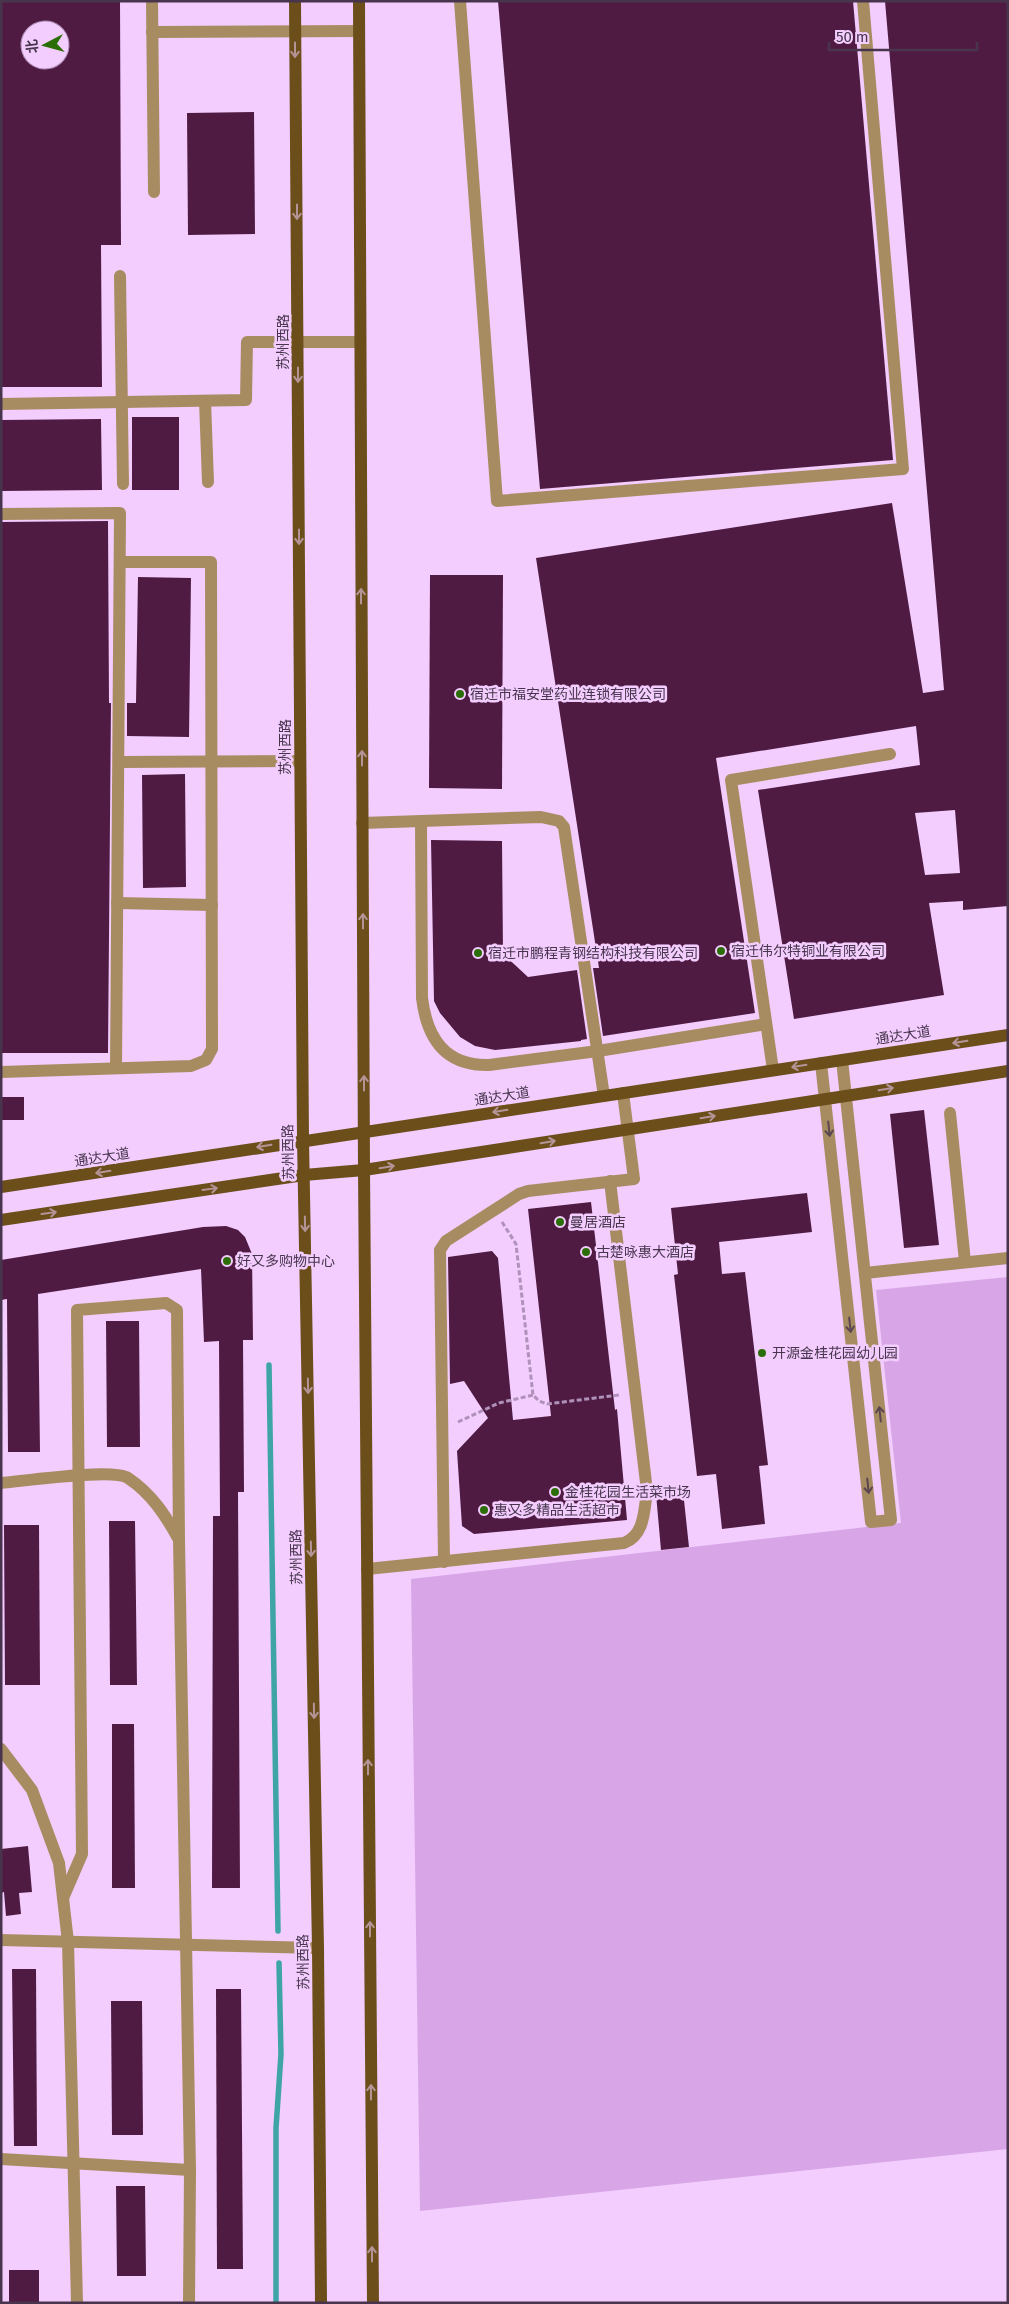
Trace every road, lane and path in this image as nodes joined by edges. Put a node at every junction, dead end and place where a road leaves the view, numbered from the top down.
1 (152, 1) edge
2 (295, 1) edge
3 (359, 1) edge
4 (460, 1) edge
5 (863, 1) edge
6 (359, 30) junction
7 (295, 31) junction
8 (152, 32) junction
9 (154, 192) dead end
10 (120, 276) dead end
11 (298, 342) junction
12 (360, 342) junction
13 (205, 401) junction
14 (122, 403) junction
15 (1, 404) edge
16 (208, 482) dead end
17 (123, 484) dead end
18 (1, 514) edge
19 (120, 562) junction
20 (890, 754) dead end
21 (212, 761) junction
22 (300, 761) junction
23 (119, 762) junction
24 (421, 821) junction
25 (362, 823) junction
26 (117, 904) junction
27 (212, 904) junction
28 (766, 1024) junction
29 (1008, 1035) edge
30 (598, 1051) junction
31 (842, 1060) junction
32 (822, 1063) junction
33 (116, 1068) junction
34 (773, 1070) junction
35 (1008, 1070) edge
36 (1, 1072) edge
37 (624, 1093) junction
38 (604, 1096) junction
39 (846, 1096) junction
40 (825, 1099) junction
41 (950, 1113) dead end
42 (628, 1130) junction
43 (364, 1132) junction
44 (303, 1140) junction
45 (364, 1170) junction
46 (304, 1175) junction
47 (610, 1181) junction
48 (1, 1187) edge
49 (494, 1210) junction
50 (1, 1220) edge
51 (1008, 1258) edge
52 (966, 1262) junction
53 (865, 1273) junction
54 (867, 1289) junction
55 (846, 1291) junction
56 (874, 1354) junction
57 (853, 1356) junction
58 (635, 1394) junction
59 (533, 1396) junction
60 (442, 1429) junction
61 (79, 1476) junction
62 (1, 1483) edge
63 (179, 1540) junction
64 (444, 1562) junction
65 (367, 1569) junction
66 (1, 1749) edge
67 (63, 1898) junction
68 (1, 1940) edge
69 (68, 1942) junction
70 (186, 1946) junction
71 (318, 1948) junction
72 (1, 2159) edge
73 (74, 2162) junction
74 (190, 2170) junction
75 (77, 2303) edge
76 (189, 2303) edge
77 (321, 2303) edge
78 (373, 2303) edge

1 - 8 street
2 - 7 main road, 苏州西路
3 - 6 main road
4 - 5 street
6 - 7 street
6 - 12 main road
7 - 8 street
7 -> 11 main road, 苏州西路
8 - 9 street
10 - 14 street
11 - 12 street
11 - 13 street
11 -> 22 main road, 苏州西路
25 -> 12 main road
13 - 14 street
13 - 16 street
14 - 15 street
14 - 17 street
18 - 19 street
19 - 21 street
19 - 23 street
20 - 28 street
21 - 22 street
21 - 23 street
21 - 27 street
22 - 44 main road, 苏州西路
23 - 26 street
24 - 25 street
24 - 30 street
24 - 30 street
43 -> 25 main road
26 - 27 street
26 - 33 street
27 - 33 street
28 - 30 street
28 - 34 street
29 -> 31 main road, 通达大道
30 - 38 street
31 - 32 main road, 通达大道
31 - 39 street
32 -> 34 main road, 通达大道
32 - 40 street
33 - 36 street
34 - 37 main road, 通达大道
39 -> 35 main road
37 - 38 main road, 通达大道
37 - 42 street
38 -> 43 main road, 通达大道
39 - 40 main road
39 - 53 street
42 -> 40 main road
40 -> 55 street
41 - 52 street
45 -> 42 main road
42 - 47 street
43 - 44 main road, 通达大道
43 - 45 main road
44 - 46 main road, 苏州西路
44 -> 48 main road, 通达大道
45 - 46 main road
45 - 65 main road
50 -> 46 main road
46 -> 71 main road, 苏州西路
47 - 49 street
47 - 58 street
49 - 59 path
49 - 60 street
51 - 52 street
52 - 53 street
53 - 54 street
54 - 55 street
54 - 56 street
55 -> 57 street
56 - 57 street
57 -> 56 street
58 - 59 path
58 - 64 street
59 - 60 path
60 - 64 street
61 - 62 street
61 - 63 street
61 - 63 street
61 - 67 street
63 - 70 street
64 - 65 street
78 -> 65 main road
66 - 67 street
67 - 69 street
68 - 69 street
69 - 70 street
69 - 73 street
70 - 71 street
70 - 74 street
71 - 77 main road, 苏州西路
72 - 73 street
73 - 74 street
73 - 75 street
74 - 76 street

